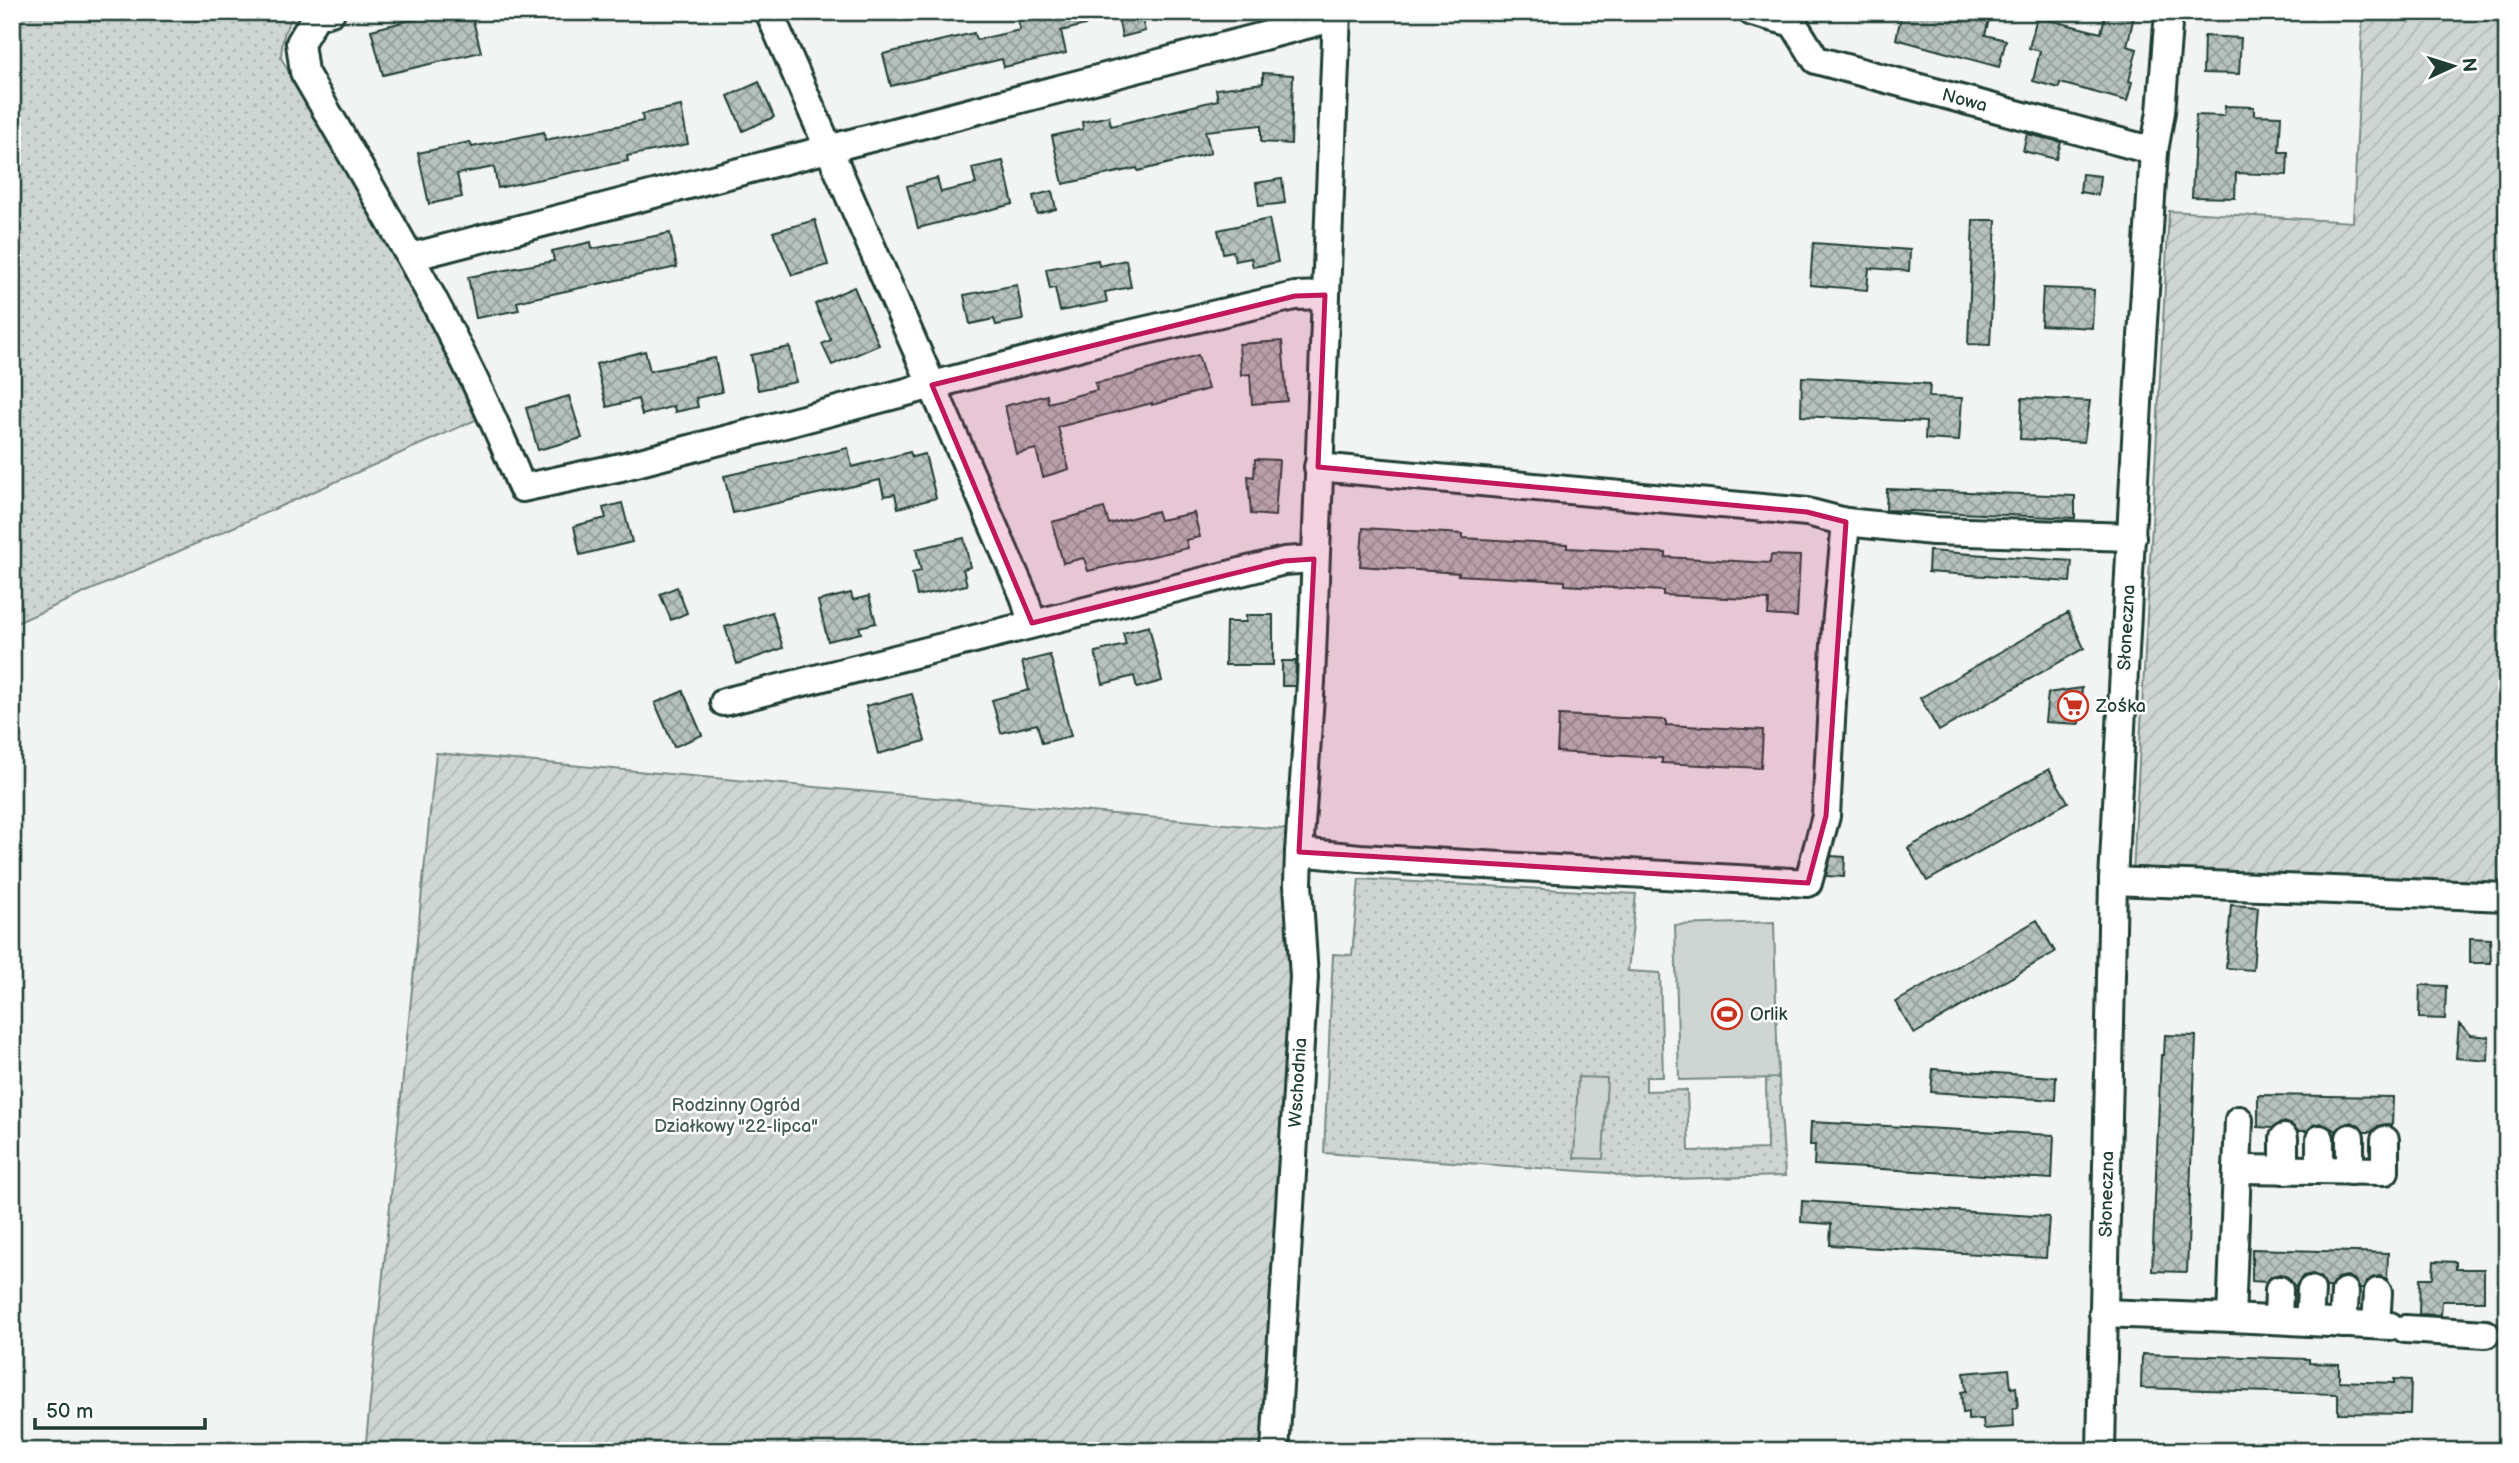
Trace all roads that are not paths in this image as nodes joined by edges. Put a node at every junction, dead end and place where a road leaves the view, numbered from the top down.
1 (331, 12) edge
2 (769, 12) edge
3 (1752, 12) edge
4 (2169, 12) edge
5 (1337, 14) edge
6 (1794, 18) edge
7 (827, 150) junction
8 (2154, 151) junction
9 (411, 257) junction
10 (1325, 295) junction
11 (932, 385) junction
12 (1318, 467) junction
13 (1846, 522) junction
14 (2132, 537) junction
15 (1314, 559) junction
16 (1032, 623) junction
17 (724, 702) dead end
18 (1299, 852) junction
19 (2113, 881) junction
20 (2507, 897) edge
21 (2239, 1120) dead end
22 (2284, 1138) dead end
23 (2350, 1138) dead end
24 (2320, 1139) dead end
25 (2385, 1140) dead end
26 (2237, 1169) junction
27 (2284, 1170) junction
28 (2320, 1170) junction
29 (2350, 1171) junction
30 (2280, 1290) dead end
31 (2311, 1290) dead end
32 (2345, 1292) dead end
33 (2378, 1292) dead end
34 (2103, 1313) junction
35 (2231, 1318) junction
36 (2278, 1320) junction
37 (2309, 1322) junction
38 (2343, 1324) junction
39 (2390, 1327) junction
40 (2486, 1334) dead end
41 (1275, 1451) edge
42 (2101, 1451) edge

1 - 9 street
2 - 7 street
3 - 6 street, Nowa
4 - 8 street, Słoneczna
5 - 7 street
5 - 10 street, Wschodnia
6 - 8 street, Nowa
7 - 9 street
7 - 11 street
8 - 14 street, Słoneczna
9 - 11 street
10 - 11 street
10 - 12 street, Wschodnia
11 - 16 street
12 - 13 street
12 - 15 street, Wschodnia
13 - 14 street
13 - 18 street
14 - 19 street, Słoneczna
15 - 16 street
15 - 18 street, Wschodnia
16 - 17 street
18 - 41 street, Wschodnia
19 - 20 street
19 - 34 street, Słoneczna
21 - 26 street
22 - 27 street
23 - 29 street
24 - 28 street
25 - 29 street
26 - 27 street
26 - 35 street
27 - 28 street
28 - 29 street
30 - 36 street
31 - 37 street
32 - 38 street
33 - 39 street
34 - 35 street
34 - 42 street, Słoneczna
35 - 36 street
36 - 37 street
37 - 38 street
38 - 39 street
39 - 40 street

